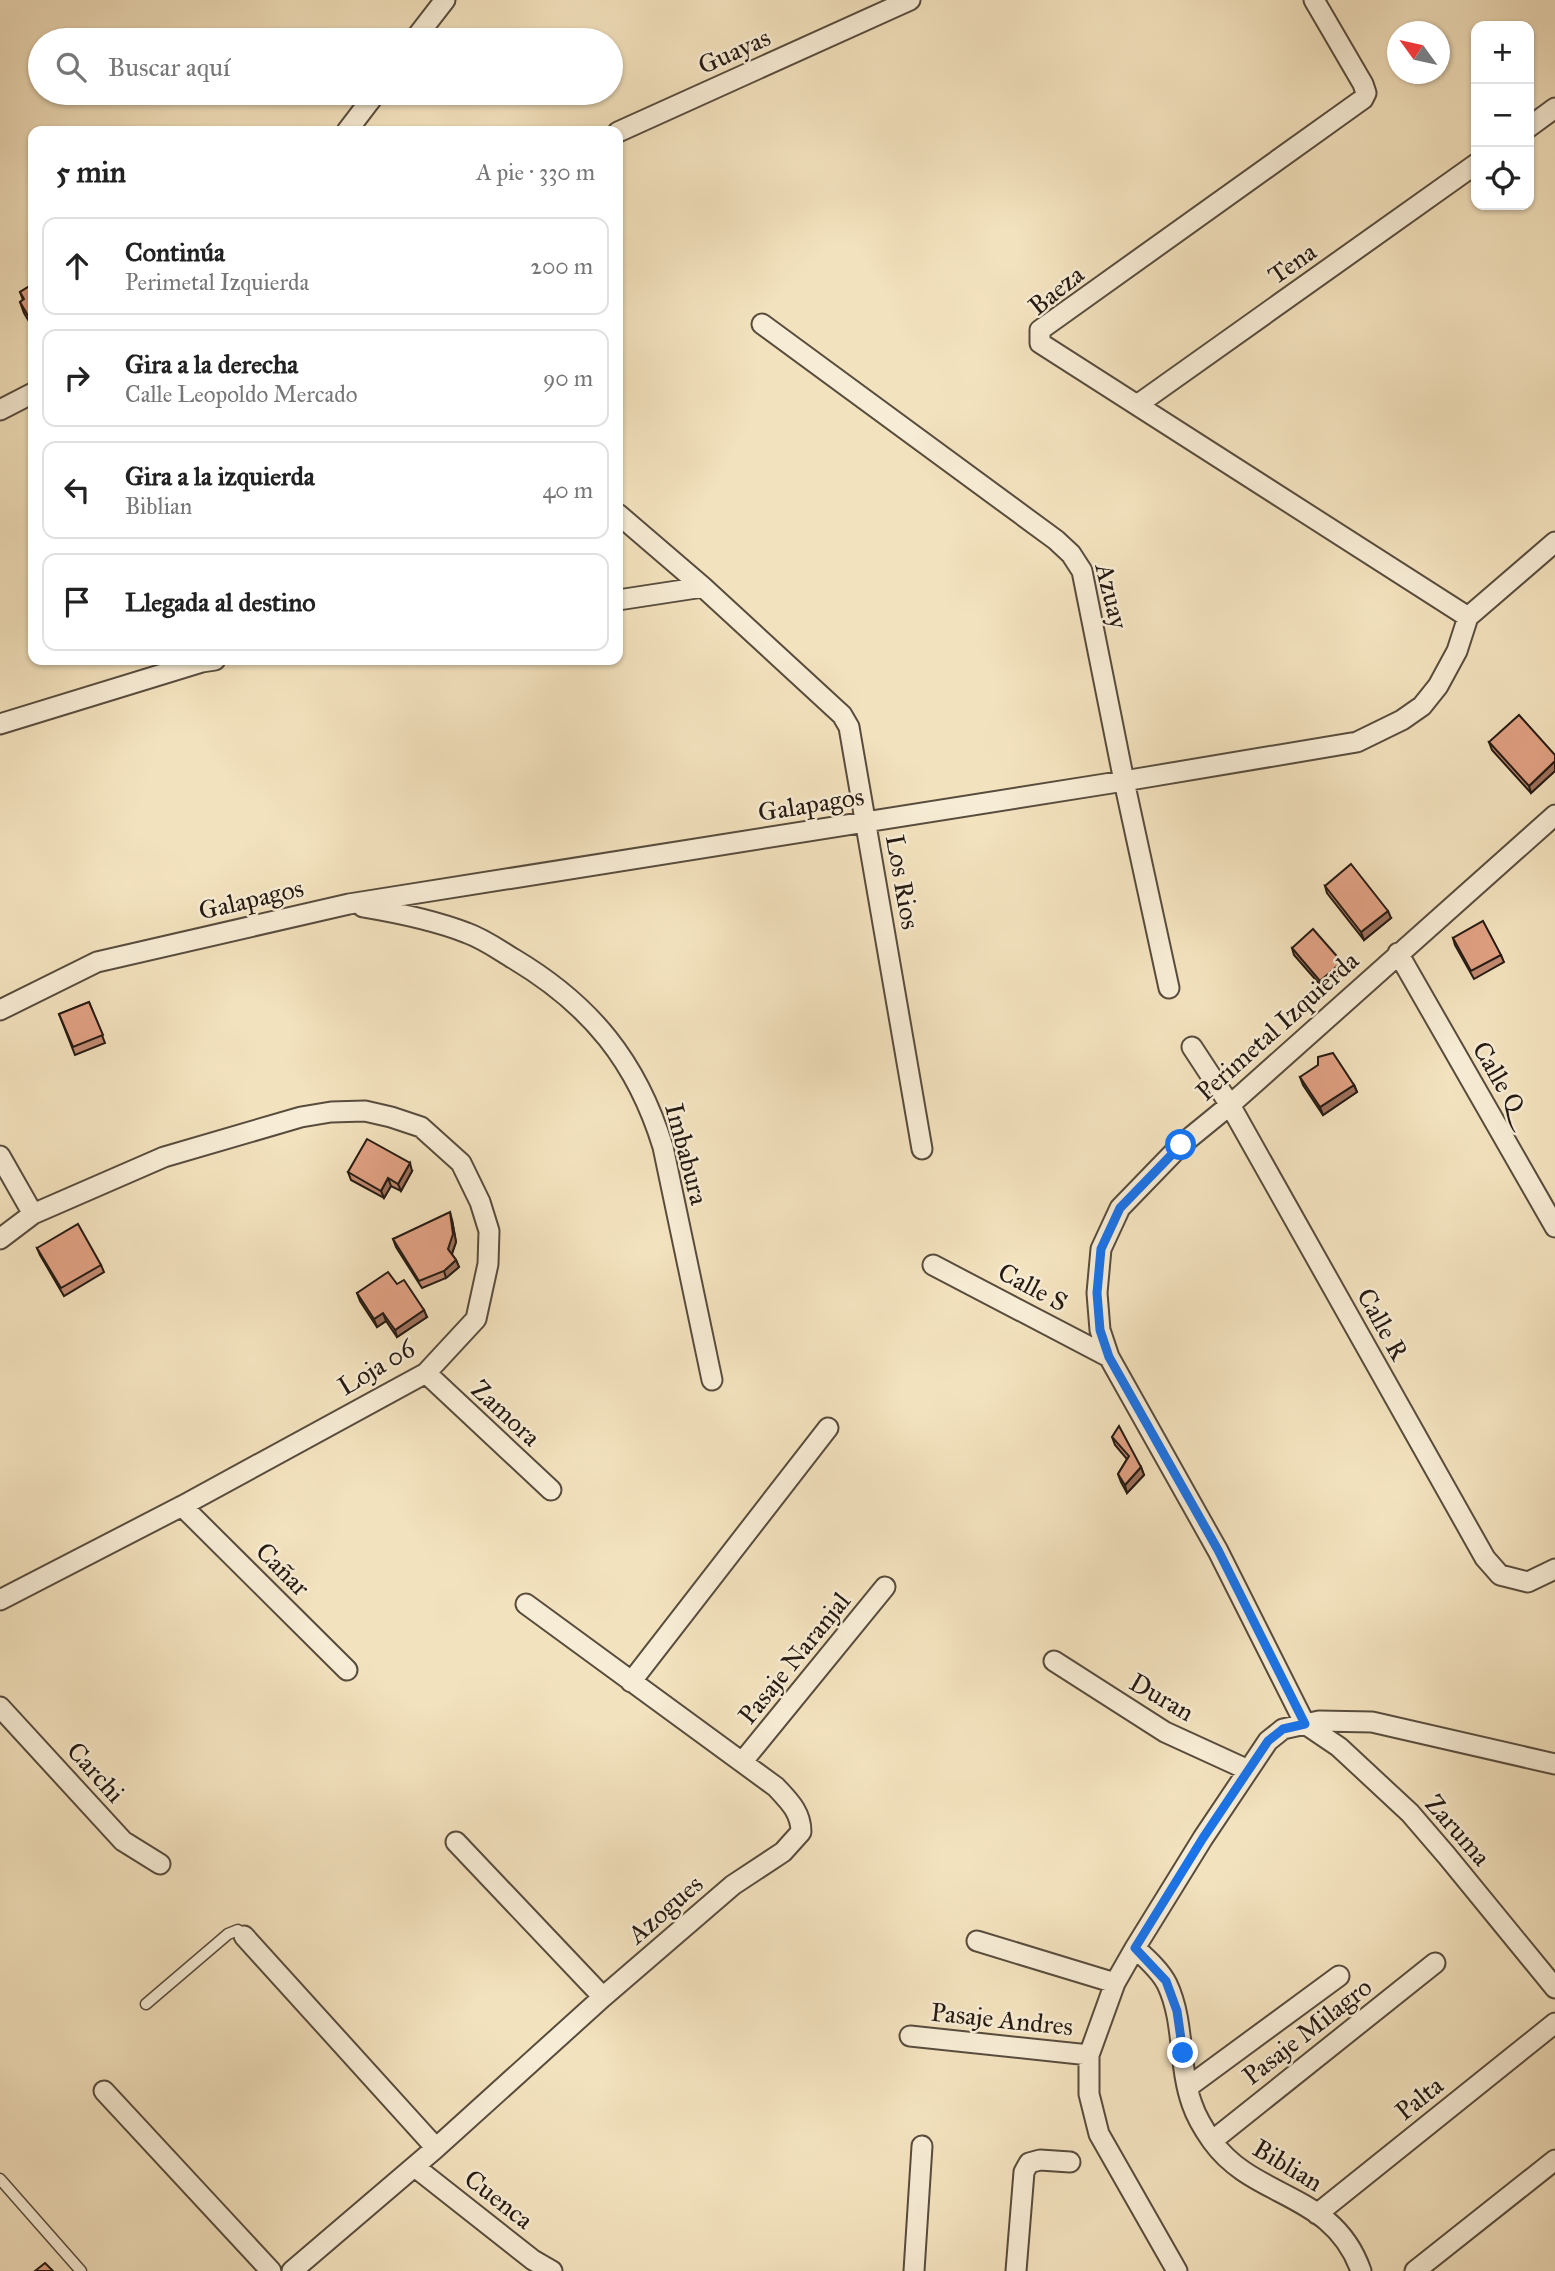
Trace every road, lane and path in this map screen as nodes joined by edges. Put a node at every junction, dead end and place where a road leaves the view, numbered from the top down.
1 (445, 0) edge
2 (910, 0) edge
3 (1314, 0) edge
4 (423, 28) edge
5 (367, 105) edge
6 (1555, 108) edge
7 (1534, 123) edge
8 (351, 126) edge
9 (623, 130) edge
10 (1471, 168) edge
11 (762, 324) dead end
12 (28, 396) edge
13 (1137, 405) junction
14 (0, 410) edge
15 (623, 518) edge
16 (1555, 542) edge
17 (703, 587) junction
18 (623, 599) edge
19 (1468, 617) junction
20 (192, 665) edge
21 (0, 724) edge
22 (1124, 782) junction
23 (1555, 815) edge
24 (866, 821) junction
25 (349, 904) junction
26 (1398, 953) junction
27 (1169, 988) dead end
28 (0, 1010) edge
29 (1192, 1047) dead end
30 (1230, 1105) junction
31 (922, 1149) dead end
32 (0, 1156) edge
33 (33, 1214) junction
34 (1555, 1227) edge
35 (0, 1239) edge
36 (933, 1265) dead end
37 (1109, 1357) junction
38 (426, 1373) junction
39 (712, 1380) dead end
40 (828, 1428) dead end
41 (551, 1490) dead end
42 (182, 1506) junction
43 (1555, 1569) edge
44 (885, 1587) dead end
45 (0, 1601) edge
46 (526, 1604) dead end
47 (1054, 1661) dead end
48 (347, 1670) dead end
49 (631, 1682) junction
50 (0, 1707) edge
51 (1305, 1724) junction
52 (743, 1761) junction
53 (1555, 1764) edge
54 (1248, 1770) junction
55 (456, 1842) dead end
56 (160, 1864) dead end
57 (244, 1936) joint
58 (977, 1941) dead end
59 (1135, 1948) junction
60 (1435, 1963) dead end
61 (1339, 1976) dead end
62 (1115, 1983) junction
63 (1555, 1988) edge
64 (603, 1997) junction
65 (146, 2004) dead end
66 (1555, 2022) edge
67 (910, 2036) dead end
68 (1089, 2055) junction
69 (1188, 2087) junction
70 (104, 2091) dead end
71 (1212, 2141) junction
72 (922, 2146) dead end
73 (436, 2148) junction
74 (1555, 2160) edge
75 (1070, 2162) dead end
76 (415, 2167) junction
77 (0, 2179) edge
78 (1317, 2214) junction
79 (80, 2271) edge
80 (271, 2271) edge
81 (292, 2271) edge
82 (552, 2271) edge
83 (914, 2271) edge
84 (1016, 2271) edge
85 (1177, 2271) edge
86 (1361, 2271) edge
87 (1415, 2271) edge

1 - 4 street
2 - 9 street, Guayas
3 - 13 street, Baeza
5 - 8 street
6 - 7 street
10 - 13 street, Tena
11 - 22 street, Azuay
12 - 14 street
13 - 19 street, Baeza
15 - 17 street, Los Rios
16 - 19 street
17 - 18 street
17 - 24 street, Los Rios
19 - 22 street, Galapagos
20 - 21 street
22 - 24 street, Galapagos
22 - 27 street, Azuay
23 - 26 street, Perimetal Izquierda
24 - 25 street, Galapagos
24 - 31 street, Los Rios
25 - 28 street, Galapagos
25 - 39 street, Imbabura
26 - 30 street, Perimetal Izquierda
26 - 34 street, Calle Q
29 - 30 street, Calle R
30 - 37 street, Perimetal Izquierda
30 - 43 street, Calle R
32 - 33 street
33 - 35 street, Loja 06
33 - 38 street, Loja 06
36 - 37 street, Calle S
37 - 51 street, Perimetal Izquierda
38 - 41 street, Zamora
38 - 42 street, Loja 06
40 - 49 street
42 - 45 street, Loja 06
42 - 48 street, Cañar
44 - 52 street, Pasaje Naranjal
46 - 49 street, Azogues
47 - 54 street, Duran
49 - 52 street, Azogues
50 - 56 street, Carchi
51 - 53 street
51 - 54 street
51 - 63 street, Zaruma
52 - 64 street, Azogues
54 - 59 street
55 - 64 street
57 - 65 lane
57 - 73 street
58 - 62 street
59 - 62 street
59 - 69 street, Biblian
60 - 71 street, Pasaje Milagro
61 - 69 street
62 - 68 street
64 - 73 street, Azogues
66 - 78 street, Palta
67 - 68 street, Pasaje Andres
68 - 85 street
69 - 71 street, Biblian
70 - 80 street
71 - 78 street, Biblian
72 - 83 street
73 - 76 street, Azogues
74 - 87 street
75 - 84 street
76 - 81 street, Azogues
76 - 82 street, Cuenca
77 - 79 lane
78 - 86 street, Biblian

